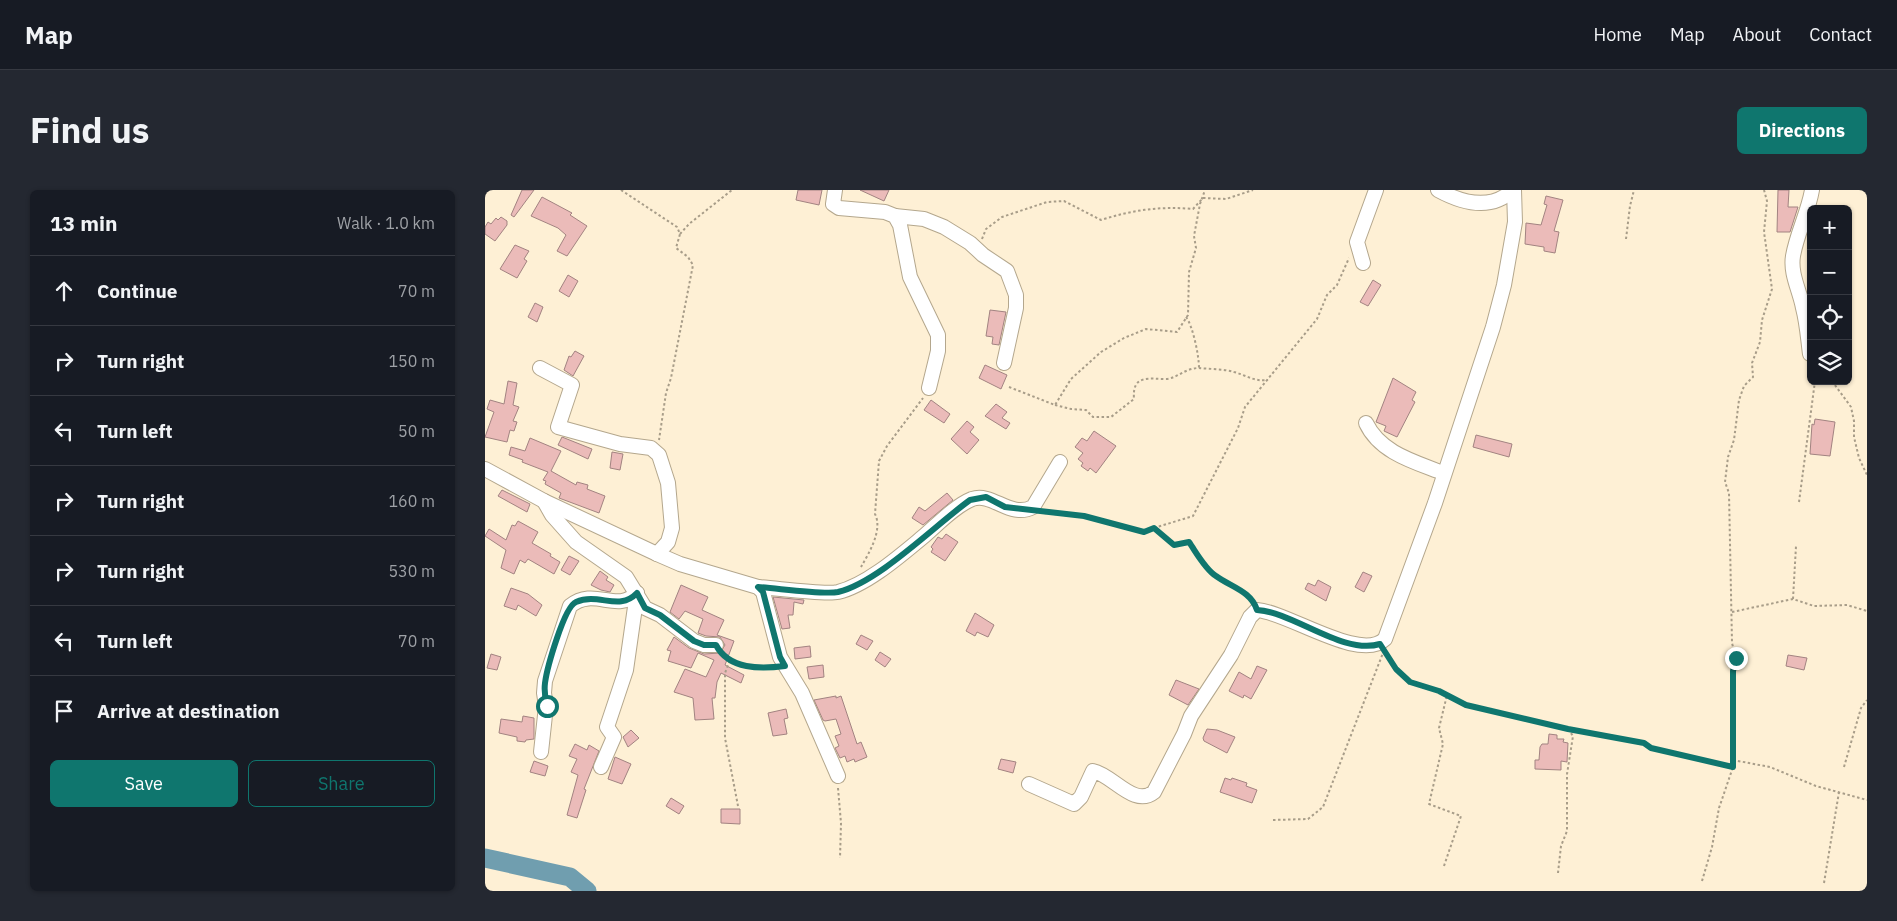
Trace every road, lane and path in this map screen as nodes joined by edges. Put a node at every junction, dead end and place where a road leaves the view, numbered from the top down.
1 (621, 190) edge
2 (732, 190) edge
3 (835, 190) edge
4 (1205, 190) edge
5 (1253, 190) edge
6 (1376, 190) edge
7 (1438, 190) edge
8 (1513, 190) edge
9 (1634, 190) edge
10 (1764, 190) edge
11 (1812, 190) edge
12 (1203, 198) junction
13 (895, 216) junction
14 (680, 234) junction
15 (1626, 239) dead end
16 (1357, 242) junction
17 (977, 251) junction
18 (1363, 263) dead end
19 (1185, 317) junction
20 (1809, 340) edge
21 (1004, 363) dead end
22 (540, 368) dead end
23 (1199, 368) junction
24 (1268, 380) junction
25 (1814, 385) edge
26 (1835, 385) edge
27 (1009, 387) dead end
28 (929, 388) joint
29 (1055, 405) junction
30 (1366, 423) dead end
31 (659, 455) junction
32 (1060, 462) dead end
33 (485, 469) edge
34 (1443, 473) junction
35 (1867, 476) edge
36 (544, 501) junction
37 (1799, 502) dead end
38 (1027, 510) junction
39 (1154, 528) junction
40 (1796, 546) dead end
41 (657, 554) junction
42 (758, 587) junction
43 (851, 587) junction
44 (637, 593) junction
45 (1793, 599) junction
46 (1257, 610) junction
47 (1732, 612) junction
48 (1867, 612) edge
49 (716, 645) joint
50 (730, 660) junction
51 (785, 666) junction
52 (1447, 695) junction
53 (1867, 700) edge
54 (1568, 729) junction
55 (541, 752) dead end
56 (1733, 760) junction
57 (601, 767) dead end
58 (1733, 767) junction
59 (1844, 767) dead end
60 (837, 776) joint
61 (1029, 784) dead end
62 (1839, 792) junction
63 (1867, 800) edge
64 (738, 806) dead end
65 (1273, 820) dead end
66 (841, 858) dead end
67 (1443, 866) dead end
68 (1558, 873) dead end
69 (1701, 881) dead end
70 (1824, 883) dead end

1 - 14 path
2 - 14 path
3 - 13 street
4 - 12 path
5 - 12 path
6 - 16 street
7 - 8 street
8 - 34 street
9 - 15 path
10 - 47 path
11 - 20 street
12 - 17 path
12 - 19 path
13 - 17 street
13 - 28 street
14 - 31 path
16 - 18 street
16 - 24 path
17 - 21 street
19 - 23 path
19 - 29 path
22 - 31 street
23 - 24 path
23 - 29 path
24 - 39 path
25 - 37 path
26 - 35 path
27 - 29 path
28 - 43 path
30 - 34 street
31 - 41 street
32 - 38 street
33 - 36 street
34 - 46 street
36 - 41 street
36 - 44 street
38 - 39 path
38 - 43 street
39 - 46 path
40 - 45 path
41 - 42 street
42 - 43 street
42 - 51 street
44 - 49 street
44 - 55 street
44 - 57 street
45 - 47 path
45 - 48 path
46 - 61 street
47 - 56 path
49 - 50 path
50 - 51 path
50 - 64 path
51 - 60 street
52 - 54 path
52 - 65 path
52 - 67 path
53 - 59 path
54 - 58 path
54 - 68 path
56 - 58 path
56 - 62 path
58 - 69 path
60 - 66 path
62 - 63 path
62 - 70 path

